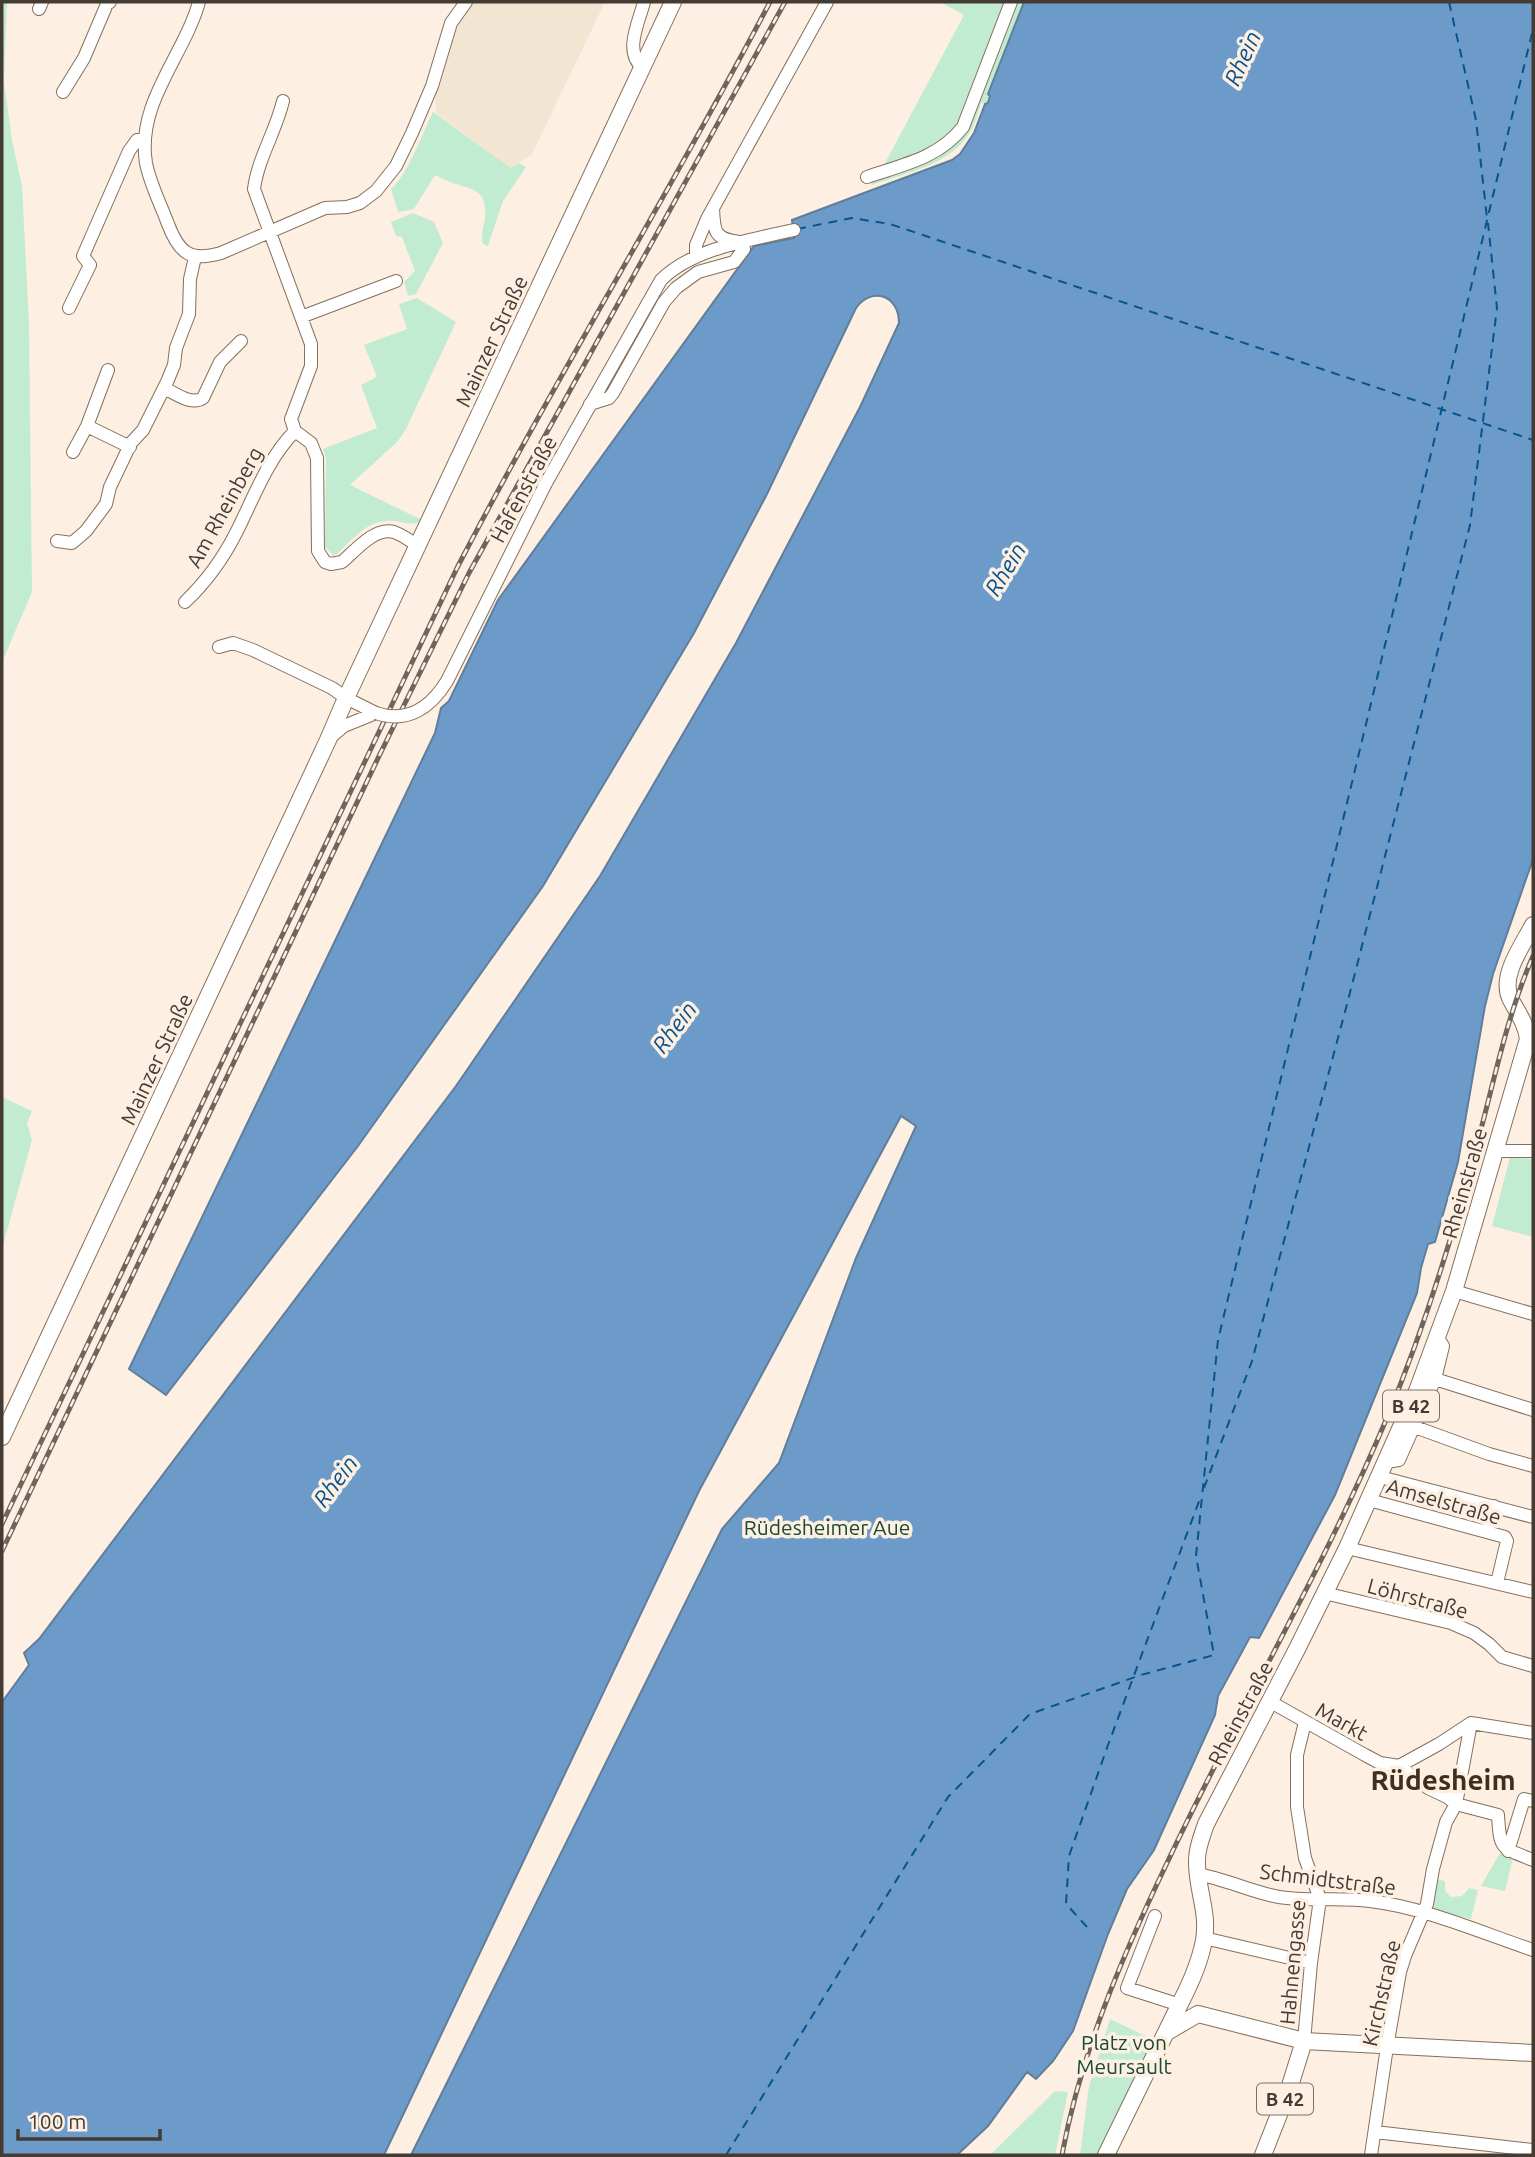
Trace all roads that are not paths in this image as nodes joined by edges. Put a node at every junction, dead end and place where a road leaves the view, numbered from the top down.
1 (199, 2) edge
2 (466, 2) edge
3 (644, 2) edge
4 (673, 2) edge
5 (827, 2) edge
6 (1011, 2) edge
7 (108, 3) edge
8 (643, 68) junction
9 (63, 92) dead end
10 (283, 101) dead end
11 (144, 138) junction
12 (867, 177) dead end
13 (713, 208) junction
14 (794, 230) dead end
15 (272, 232) junction
16 (743, 242) junction
17 (195, 257) junction
18 (696, 257) junction
19 (396, 281) dead end
20 (69, 308) dead end
21 (301, 317) junction
22 (241, 341) dead end
23 (108, 370) dead end
24 (164, 388) junction
25 (590, 404) junction
26 (87, 426) junction
27 (295, 431) junction
28 (130, 447) junction
29 (74, 452) dead end
30 (57, 541) dead end
31 (418, 546) junction
32 (185, 601) dead end
33 (219, 647) dead end
34 (346, 698) junction
35 (376, 713) junction
36 (328, 740) junction
37 (1533, 925) edge
38 (1531, 1039) edge
39 (1496, 1151) junction
40 (1533, 1151) edge
41 (1454, 1291) junction
42 (1533, 1314) edge
43 (1438, 1338) junction
44 (1436, 1379) junction
45 (1533, 1410) edge
46 (1415, 1427) junction
47 (2, 1437) edge
48 (1533, 1466) edge
49 (1383, 1469) junction
50 (1369, 1500) junction
51 (1494, 1506) junction
52 (1533, 1517) edge
53 (1487, 1532) junction
54 (1347, 1548) junction
55 (1497, 1583) junction
56 (1533, 1592) edge
57 (1324, 1593) junction
58 (1533, 1666) edge
59 (1269, 1701) junction
60 (1305, 1722) junction
61 (1471, 1723) junction
62 (1533, 1733) edge
63 (1399, 1766) junction
64 (1533, 1801) edge
65 (1457, 1804) junction
66 (1508, 1850) junction
67 (1533, 1860) edge
68 (1197, 1874) junction
69 (1320, 1899) junction
70 (1424, 1913) junction
71 (1155, 1916) dead end
72 (1204, 1938) junction
73 (1533, 1950) edge
74 (1311, 1963) junction
75 (1183, 2000) junction
76 (1198, 2014) junction
77 (1167, 2032) junction
78 (1304, 2041) junction
79 (1387, 2047) junction
80 (1533, 2053) edge
81 (1375, 2132) junction
82 (1533, 2150) edge
83 (1106, 2155) edge
84 (1263, 2155) edge
85 (1371, 2155) edge

1 - 11 street
2 - 15 street
3 - 8 street
4 - 8 main road, Mainzer Straße
5 - 13 street
6 - 12 street
7 - 9 street
8 - 31 main road, Mainzer Straße
10 - 15 street
11 - 17 street
11 - 20 street
13 - 16 street
13 - 18 street
14 - 16 street, Hafenstraße
15 - 17 street
15 - 21 street
16 - 18 street, Hafenstraße
16 - 25 street
17 - 24 street
18 - 25 street, Hafenstraße
19 - 21 street
21 - 27 street
22 - 24 street
23 - 26 street
24 - 28 street
25 - 35 street, Hafenstraße, bridge
26 - 28 street
26 - 29 street
27 - 31 street
27 - 32 street, Am Rheinberg
28 - 30 street
31 - 34 main road, Mainzer Straße
33 - 34 street
34 - 35 street, Hafenstraße
34 - 36 main road, Mainzer Straße
35 - 36 street, Hafenstraße
36 - 47 main road, Mainzer Straße
37 - 38 main road, B 42
38 - 39 main road, Rheinstraße / B 42
39 - 40 street
39 - 41 main road, Rheinstraße / B 42
41 - 42 street
41 - 43 main road, Rheinstraße / B 42
43 - 44 street, Rheinstraße
43 - 49 main road, Rheinstraße / B 42
44 - 45 street
44 - 46 street, Rheinstraße
46 - 48 street
46 - 49 street, Rheinstraße
49 - 50 main road, Rheinstraße / B 42
49 - 51 street
50 - 53 street, Amselstraße
50 - 54 main road, Rheinstraße / B 42
51 - 52 street
51 - 53 street
53 - 55 street, Amselstraße
54 - 55 street
54 - 57 main road, Rheinstraße / B 42
55 - 56 street
57 - 58 street, Löhrstraße
57 - 59 main road, Rheinstraße / B 42
59 - 60 street, Markt
59 - 68 main road, Rheinstraße / B 42
60 - 63 street, Markt
60 - 69 street, Hahnengasse
61 - 62 street
61 - 63 street
61 - 65 street
63 - 65 street, Markt
64 - 66 street
65 - 66 street, Markt
65 - 70 street, Kirchstraße
66 - 67 street
68 - 69 street, Schmidtstraße
68 - 72 main road, Rheinstraße / B 42
69 - 70 street, Schmidtstraße
69 - 74 street, Hahnengasse
70 - 73 street, Schmidtstraße
70 - 79 street, Kirchstraße
71 - 75 street
72 - 74 street
72 - 75 main road, Rheinstraße / B 42
74 - 78 street, Hahnengasse
75 - 76 main road
75 - 77 main road, B 42
76 - 77 main road
76 - 78 main road
77 - 83 main road, B 42
78 - 79 main road
78 - 84 main road, B 42
79 - 80 main road
79 - 81 street, Kirchstraße
81 - 82 street
81 - 85 street, Kirchstraße

